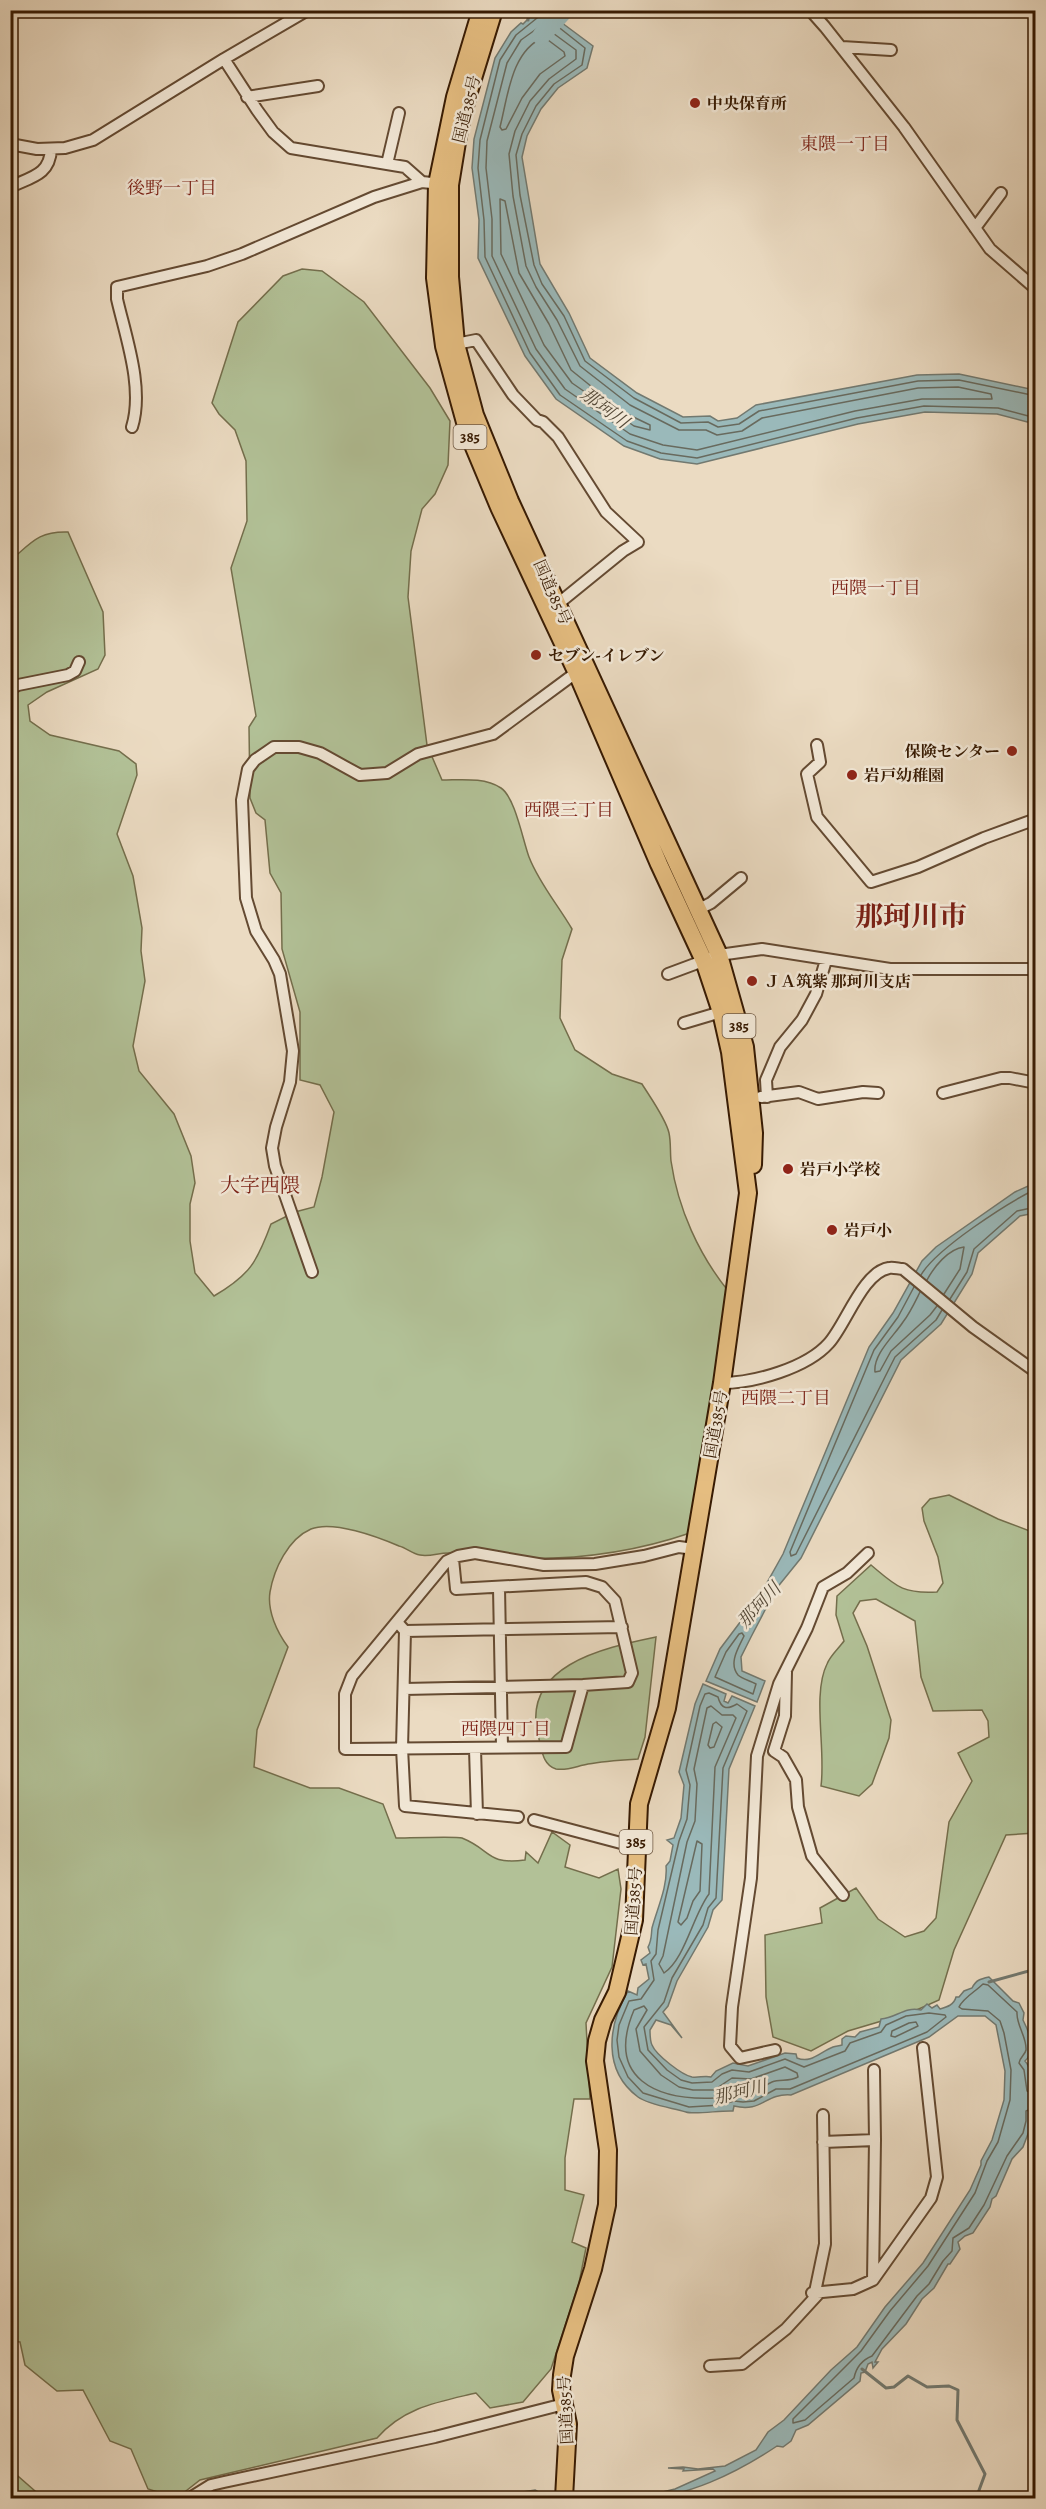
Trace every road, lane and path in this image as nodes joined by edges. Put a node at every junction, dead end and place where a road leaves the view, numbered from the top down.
1 (308, 10) edge
2 (481, 10) edge
3 (494, 10) edge
4 (810, 10) edge
5 (842, 47) junction
6 (891, 50) dead end
7 (224, 59) junction
8 (318, 86) dead end
9 (248, 97) junction
10 (399, 113) dead end
11 (10, 144) edge
12 (51, 149) junction
13 (387, 164) junction
14 (436, 184) junction
15 (10, 187) edge
16 (1001, 193) dead end
17 (975, 228) junction
18 (1035, 289) edge
19 (456, 344) junction
20 (132, 427) dead end
21 (559, 603) junction
22 (79, 662) dead end
23 (581, 669) junction
24 (10, 689) edge
25 (817, 745) dead end
26 (1035, 819) edge
27 (741, 878) dead end
28 (699, 909) junction
29 (712, 958) junction
30 (826, 960) junction
31 (1035, 969) edge
32 (668, 974) dead end
33 (721, 1012) junction
34 (684, 1023) dead end
35 (1035, 1083) edge
36 (878, 1093) dead end
37 (943, 1093) dead end
38 (752, 1098) junction
39 (312, 1272) dead end
40 (1035, 1372) edge
41 (722, 1383) junction
42 (694, 1549) junction
43 (868, 1553) dead end
44 (453, 1559) junction
45 (499, 1588) junction
46 (397, 1622) junction
47 (622, 1627) junction
48 (405, 1630) junction
49 (500, 1630) junction
50 (786, 1669) junction
51 (583, 1685) junction
52 (501, 1687) junction
53 (404, 1689) junction
54 (402, 1748) junction
55 (502, 1748) junction
56 (475, 1749) junction
57 (477, 1814) junction
58 (518, 1817) dead end
59 (534, 1820) dead end
60 (636, 1847) junction
61 (843, 1895) dead end
62 (923, 2048) dead end
63 (775, 2050) dead end
64 (874, 2070) dead end
65 (823, 2115) dead end
66 (874, 2140) junction
67 (823, 2142) junction
68 (873, 2280) junction
69 (816, 2292) junction
70 (710, 2366) dead end
71 (564, 2404) junction
72 (190, 2499) edge
73 (564, 2499) edge

1 - 7 street
2 - 14 highway, 国道385号 / 385
3 - 14 highway, 国道385号 / 385
4 - 5 street
5 - 6 street
5 - 17 street
7 - 9 street
7 - 12 street
8 - 9 street
9 - 13 street
10 - 13 street
11 - 12 street
12 - 15 street
13 - 14 street
14 - 19 highway, 国道385号 / 385
14 - 20 street
14 - 23 highway, 国道385号 / 385
16 - 17 street
17 - 18 street
19 - 21 highway, 国道385号 / 385
19 - 21 street
21 - 23 highway, 国道385号 / 385
22 - 24 street
23 - 28 highway, 国道385号 / 385
23 - 29 highway, 国道385号 / 385
23 - 39 street
25 - 26 street
27 - 28 street
28 - 29 highway, 国道385号 / 385
29 - 30 street
29 - 32 street
29 - 33 highway, 国道385号 / 385
29 - 38 highway, 国道385号 / 385
30 - 31 street
30 - 38 street
33 - 34 street
33 - 38 highway, 国道385号 / 385
35 - 37 street
36 - 38 street
38 - 41 highway, 国道385号 / 385
40 - 41 street
41 - 42 highway, 国道385号 / 385
42 - 44 street
42 - 60 highway, 国道385号 / 385
43 - 50 street
44 - 45 street
44 - 46 street
45 - 47 street
45 - 49 street
46 - 48 street
46 - 54 street
47 - 49 street
47 - 51 street
48 - 49 street
48 - 53 street
49 - 52 street
50 - 61 street
50 - 63 street
51 - 52 street
51 - 55 street
52 - 53 street
52 - 55 street
53 - 54 street
54 - 56 street
54 - 57 street
55 - 56 street
56 - 57 street
57 - 58 street
59 - 60 street
60 - 71 highway, 国道385号 / 385
62 - 68 street
64 - 66 street
65 - 67 street
66 - 67 street
66 - 68 street
67 - 69 street
68 - 69 street
69 - 70 street
71 - 72 street
71 - 73 highway, 国道385号 / 385

